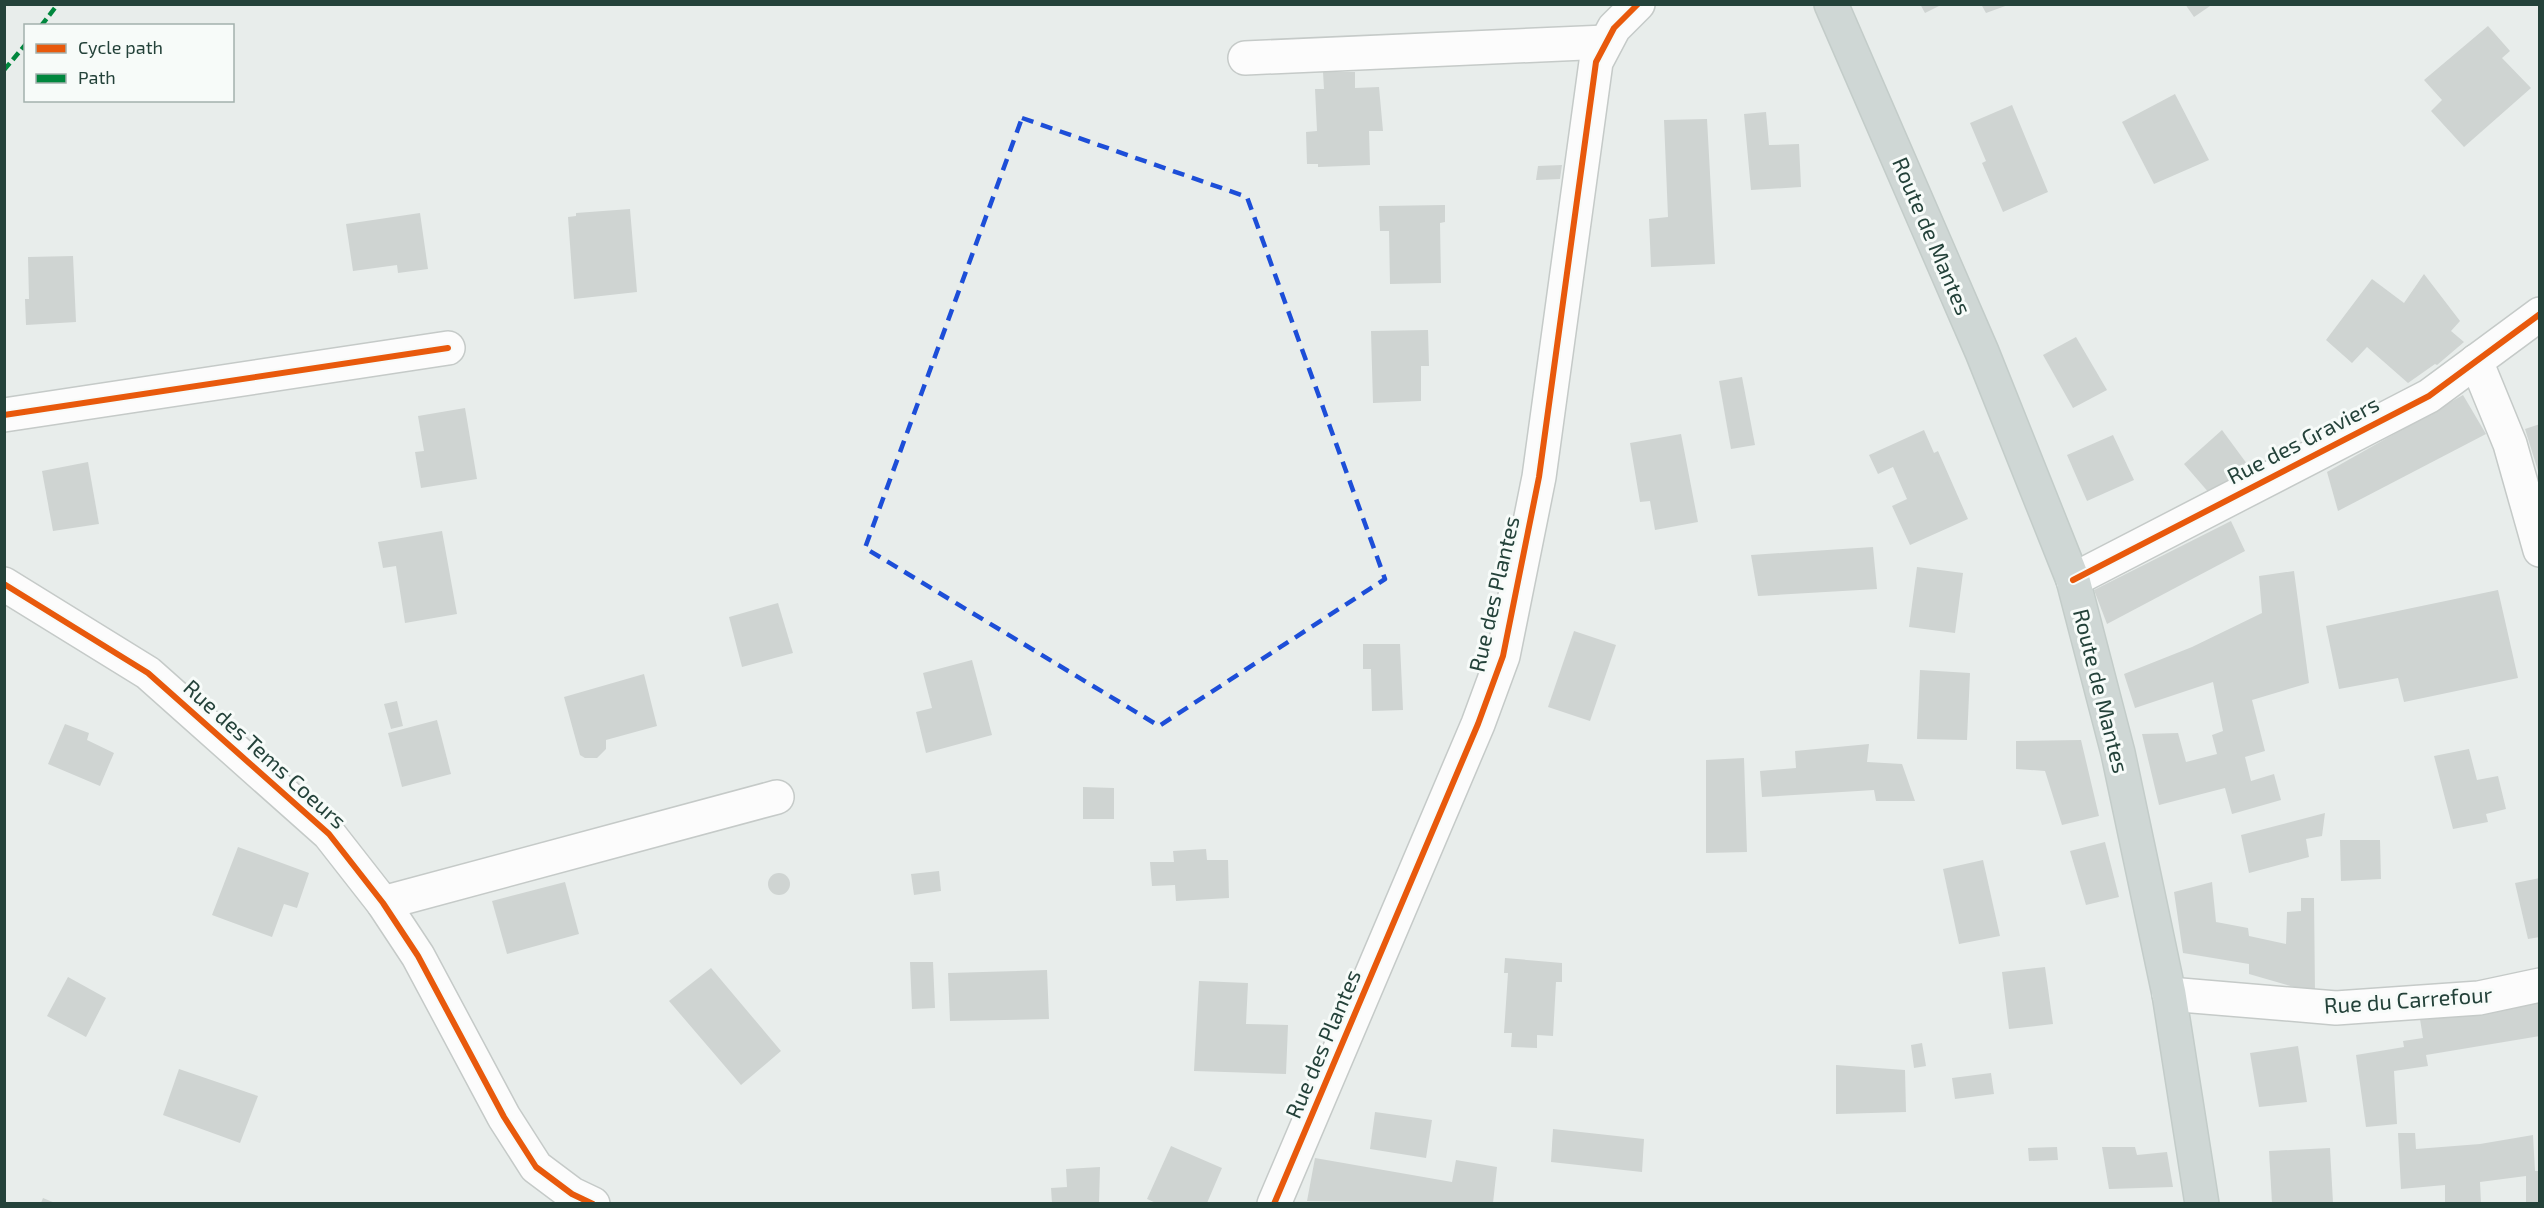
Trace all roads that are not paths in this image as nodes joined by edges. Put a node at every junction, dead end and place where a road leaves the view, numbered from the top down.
1 (1638, 4) edge
2 (1831, 4) edge
3 (1606, 42) junction
4 (1245, 58) dead end
5 (2540, 314) edge
6 (448, 348) dead end
7 (2476, 361) junction
8 (4, 415) edge
9 (2540, 550) edge
10 (2073, 580) junction
11 (4, 584) edge
12 (777, 797) dead end
13 (383, 903) junction
14 (2540, 985) edge
15 (2169, 994) junction
16 (592, 1203) edge
17 (1274, 1203) edge
18 (2202, 1203) edge

1 - 3 street, Rue des Plantes
2 - 10 main road, Route de Mantes
3 - 4 street
3 - 17 street, Rue des Plantes
5 - 7 street, Rue des Graviers
6 - 8 street
7 - 9 street
7 - 10 street, Rue des Graviers
10 - 15 main road, Route de Mantes
11 - 13 street, Rue des Tems Coeurs
12 - 13 street
13 - 16 street, Rue des Tems Coeurs
14 - 15 street, Rue du Carrefour
15 - 18 main road, Route de Mantes

